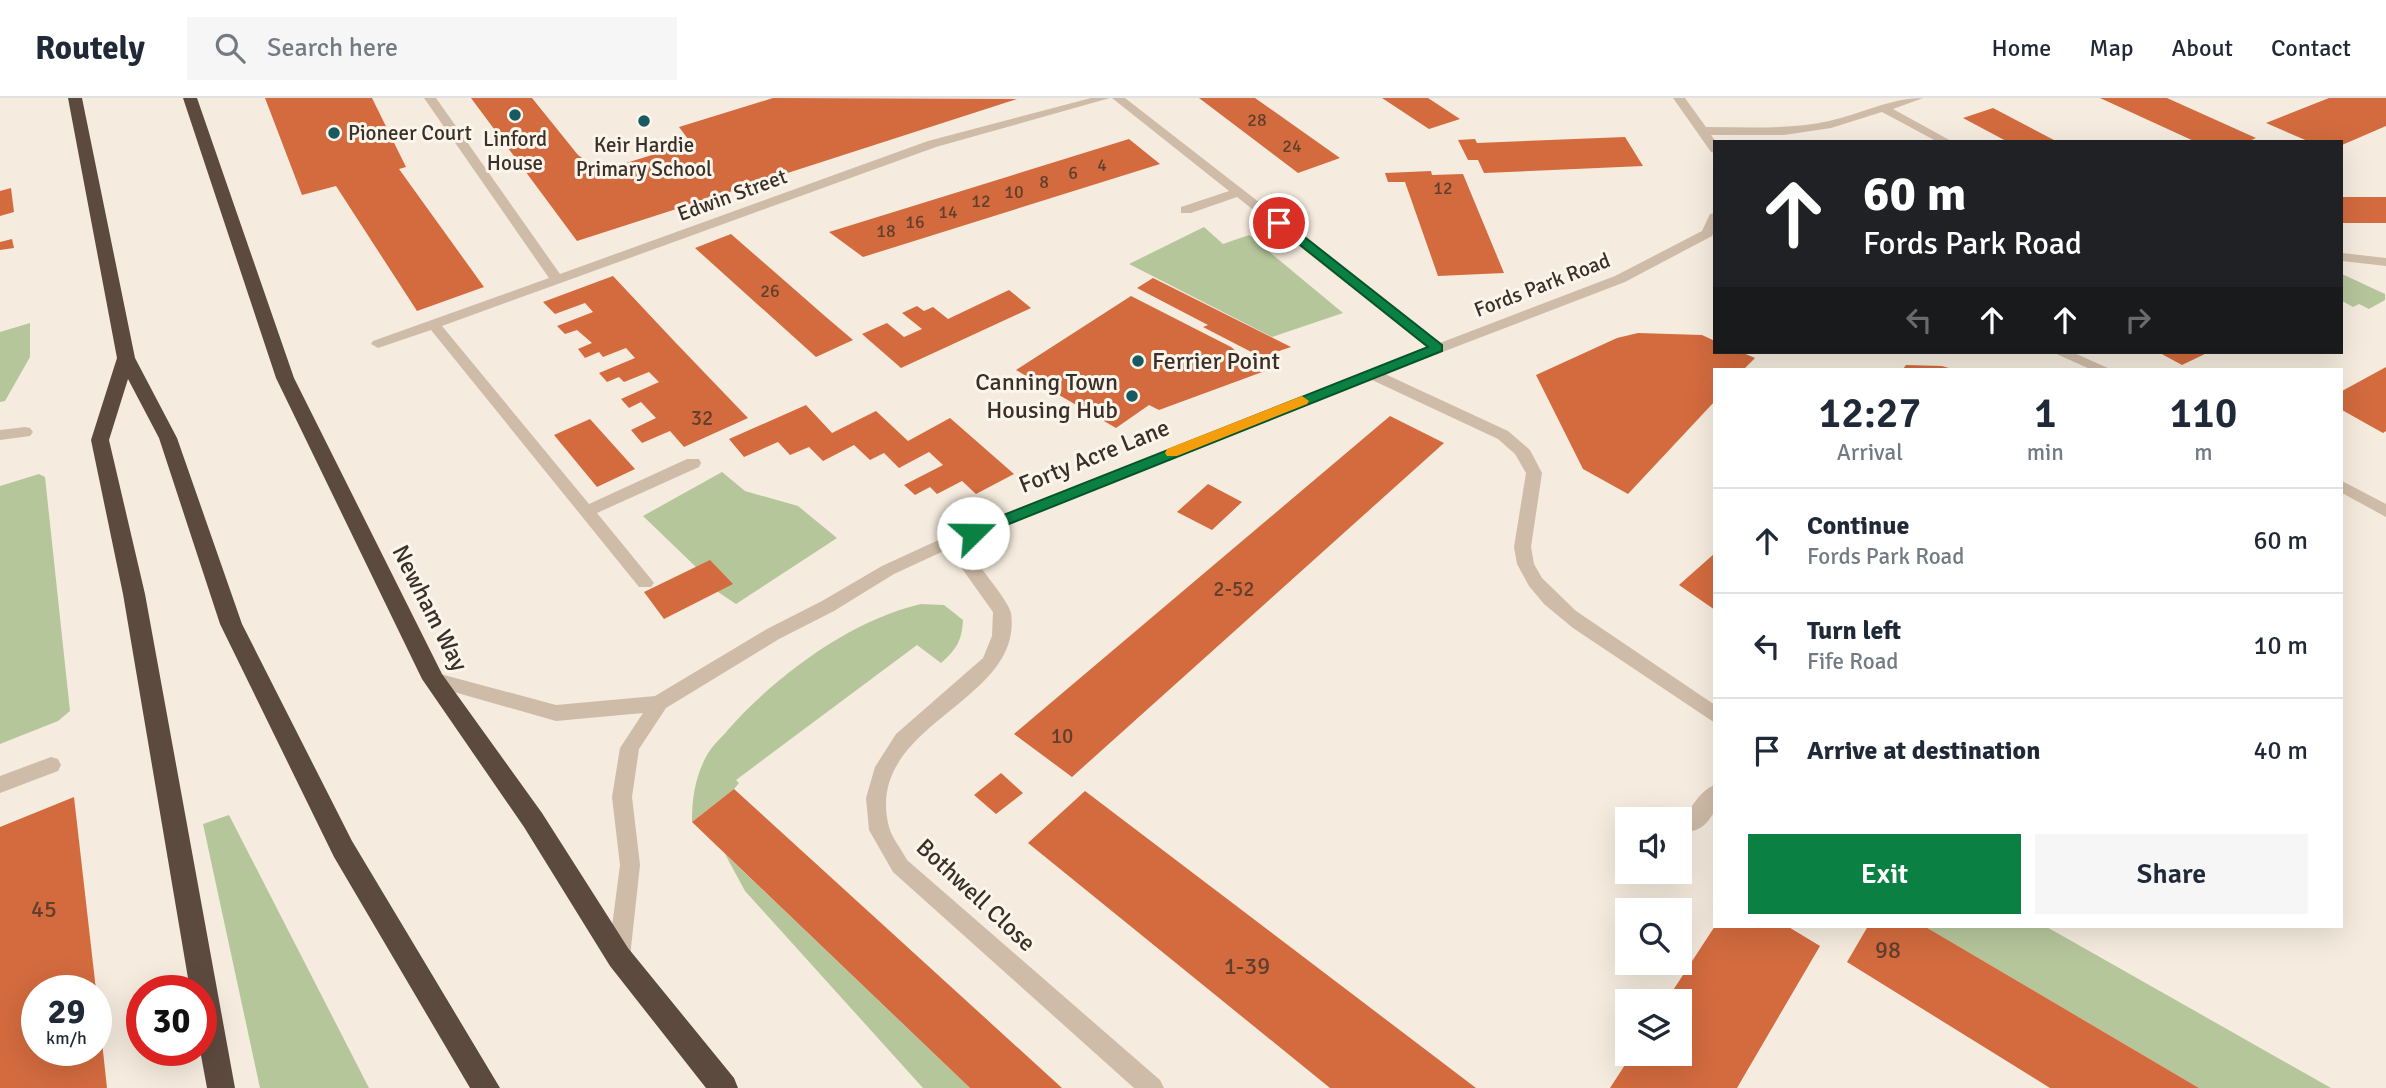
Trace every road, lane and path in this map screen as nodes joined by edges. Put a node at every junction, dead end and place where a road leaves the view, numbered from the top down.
1 (75, 98) edge
2 (190, 98) edge
3 (430, 98) edge
4 (1104, 98) edge
5 (1118, 98) edge
6 (1679, 98) edge
7 (1917, 98) edge
8 (1885, 109) junction
9 (1704, 131) junction
10 (1943, 140) edge
11 (1713, 146) edge
12 (1240, 192) junction
13 (1186, 210) dead end
14 (1711, 234) edge
15 (2343, 257) edge
16 (2386, 262) edge
17 (557, 279) junction
18 (434, 325) junction
19 (378, 344) dead end
20 (1437, 348) junction
21 (2064, 354) edge
22 (126, 358) junction
23 (2100, 368) edge
24 (1372, 374) junction
25 (24, 432) dead end
26 (0, 435) edge
27 (693, 463) dead end
28 (2343, 487) edge
29 (2386, 511) edge
30 (586, 512) junction
31 (951, 541) junction
32 (645, 583) dead end
33 (433, 679) junction
34 (659, 703) junction
35 (1713, 714) edge
36 (51, 765) dead end
37 (0, 785) edge
38 (1713, 796) edge
39 (1692, 824) dead end
40 (619, 957) junction
41 (222, 1088) edge
42 (486, 1088) edge
43 (724, 1088) edge
44 (1152, 1088) edge

1 - 22 highway
2 - 33 highway, Newham Way
3 - 17 street
4 - 17 street, Edwin Street
5 - 12 street
6 - 9 street
7 - 8 street
8 - 9 street
8 - 10 street
9 - 11 street
12 - 13 street
12 - 20 street
14 - 20 street, Fords Park Road
15 - 16 street
17 - 18 street, Edwin Street
18 - 19 street, Edwin Street
18 - 30 street
20 - 24 street, Fords Park Road
21 - 23 street
22 - 41 highway
22 - 42 highway
24 - 31 street, Forty Acre Lane
24 - 35 street
25 - 26 street
27 - 30 street
28 - 29 street
30 - 32 street
31 - 34 street, Forty Acre Lane
31 - 44 street, Bothwell Close
33 - 34 street, Forty Acre Lane
33 - 40 highway, Newham Way
34 - 40 street, Forty Acre Lane
36 - 37 street
38 - 39 street
40 - 43 highway, Newham Way

